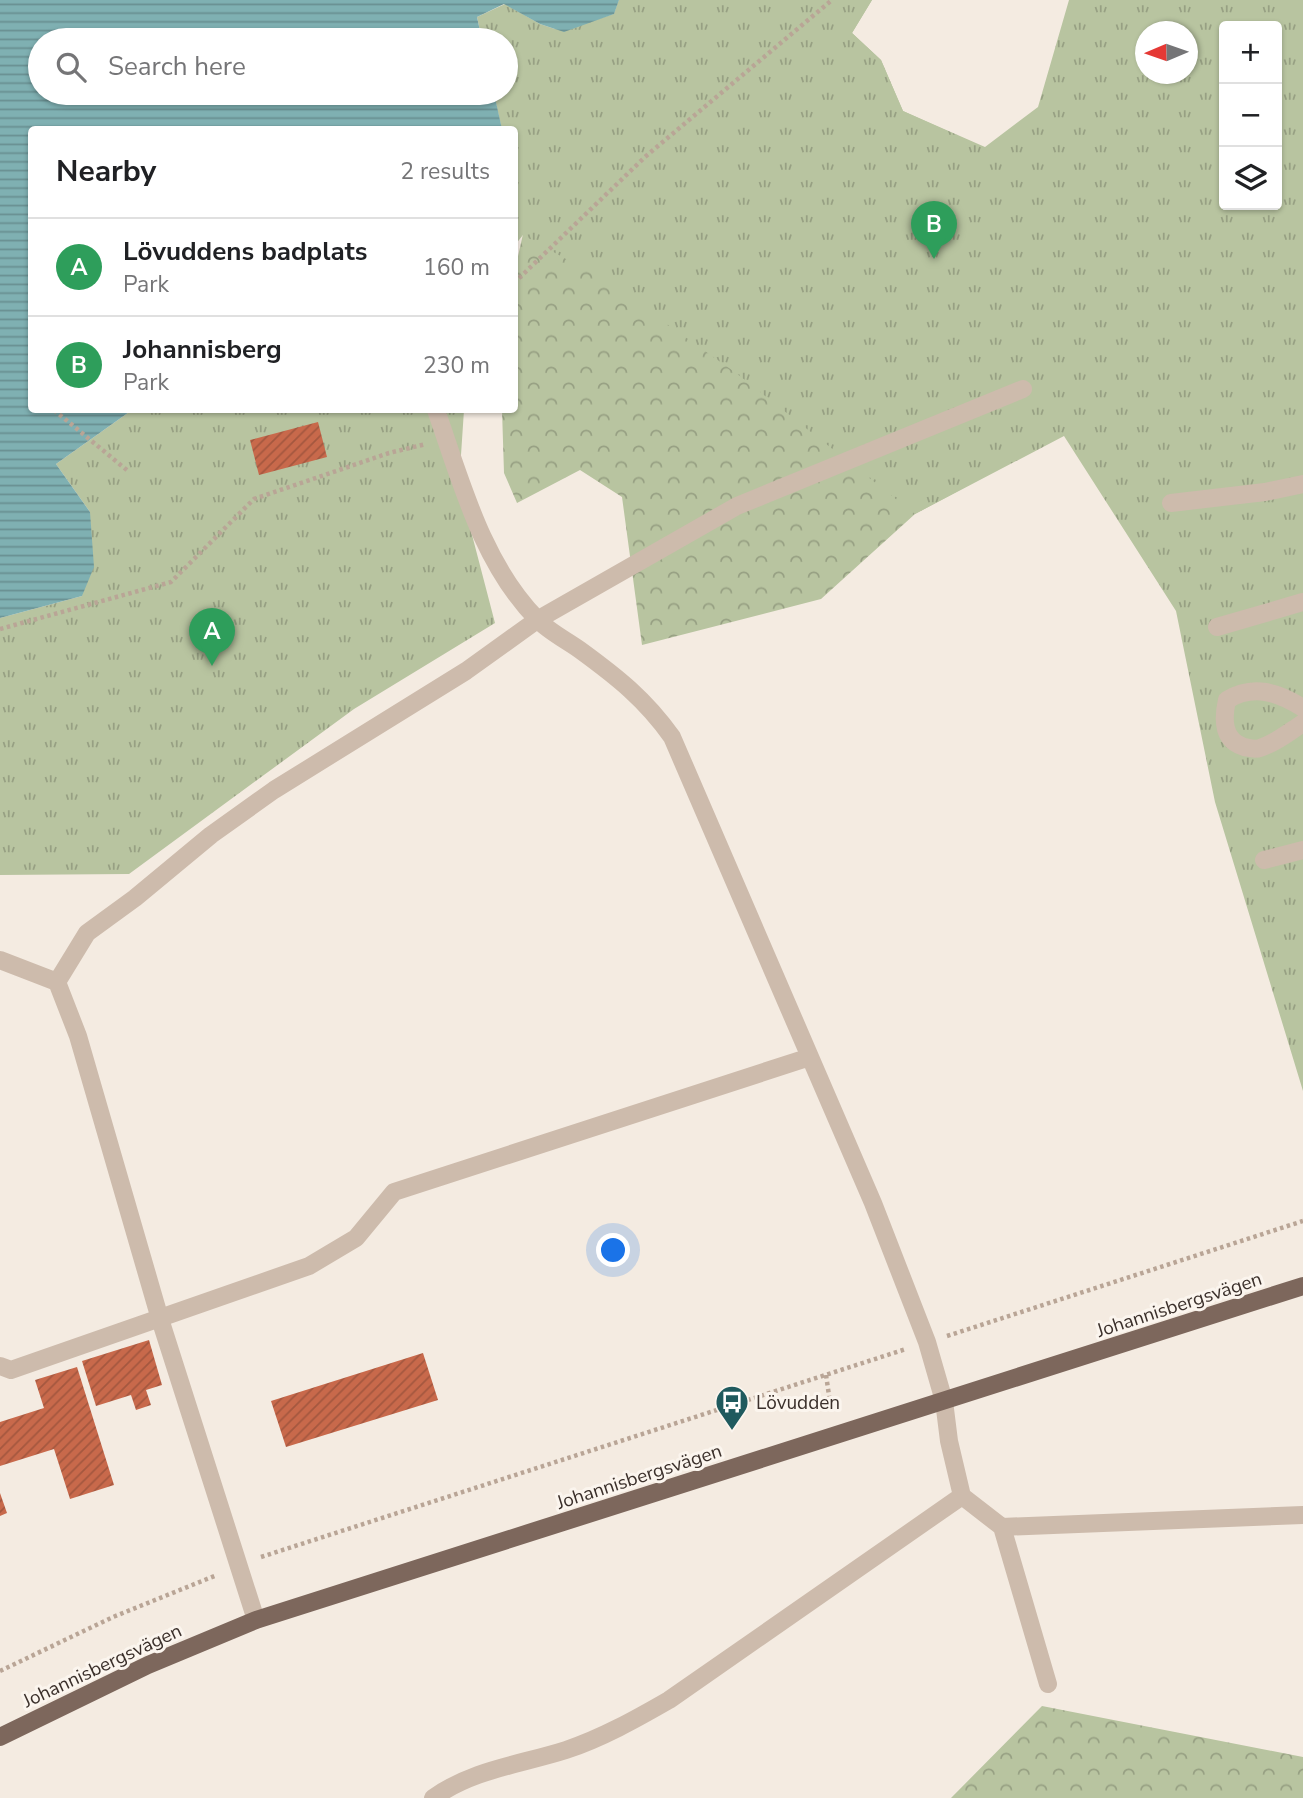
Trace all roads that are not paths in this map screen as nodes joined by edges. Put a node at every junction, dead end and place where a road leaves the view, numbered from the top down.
1 (1023, 389) dead end
2 (437, 413) edge
3 (1303, 484) edge
4 (1171, 503) dead end
5 (1303, 601) edge
6 (537, 620) junction
7 (1217, 626) dead end
8 (1303, 708) edge
9 (1303, 723) edge
10 (1303, 850) edge
11 (1264, 860) dead end
12 (0, 960) edge
13 (57, 982) junction
14 (810, 1057) junction
15 (1303, 1286) edge
16 (160, 1319) junction
17 (0, 1366) edge
18 (944, 1401) junction
19 (962, 1496) junction
20 (1303, 1516) edge
21 (1002, 1527) junction
22 (256, 1620) junction
23 (1048, 1684) dead end
24 (0, 1737) edge
25 (433, 1798) edge

1 - 6 street
2 - 6 street
3 - 4 street
5 - 7 street
6 - 13 street
6 - 14 street
8 - 9 street
10 - 11 street
12 - 13 street
13 - 16 street
14 - 16 street
14 - 18 street
15 - 18 main road, Johannisbergsvägen
16 - 17 street
16 - 22 street
18 - 19 street
18 - 22 main road, Johannisbergsvägen
19 - 21 street
19 - 25 street
20 - 21 street
21 - 23 street
22 - 24 main road, Johannisbergsvägen

